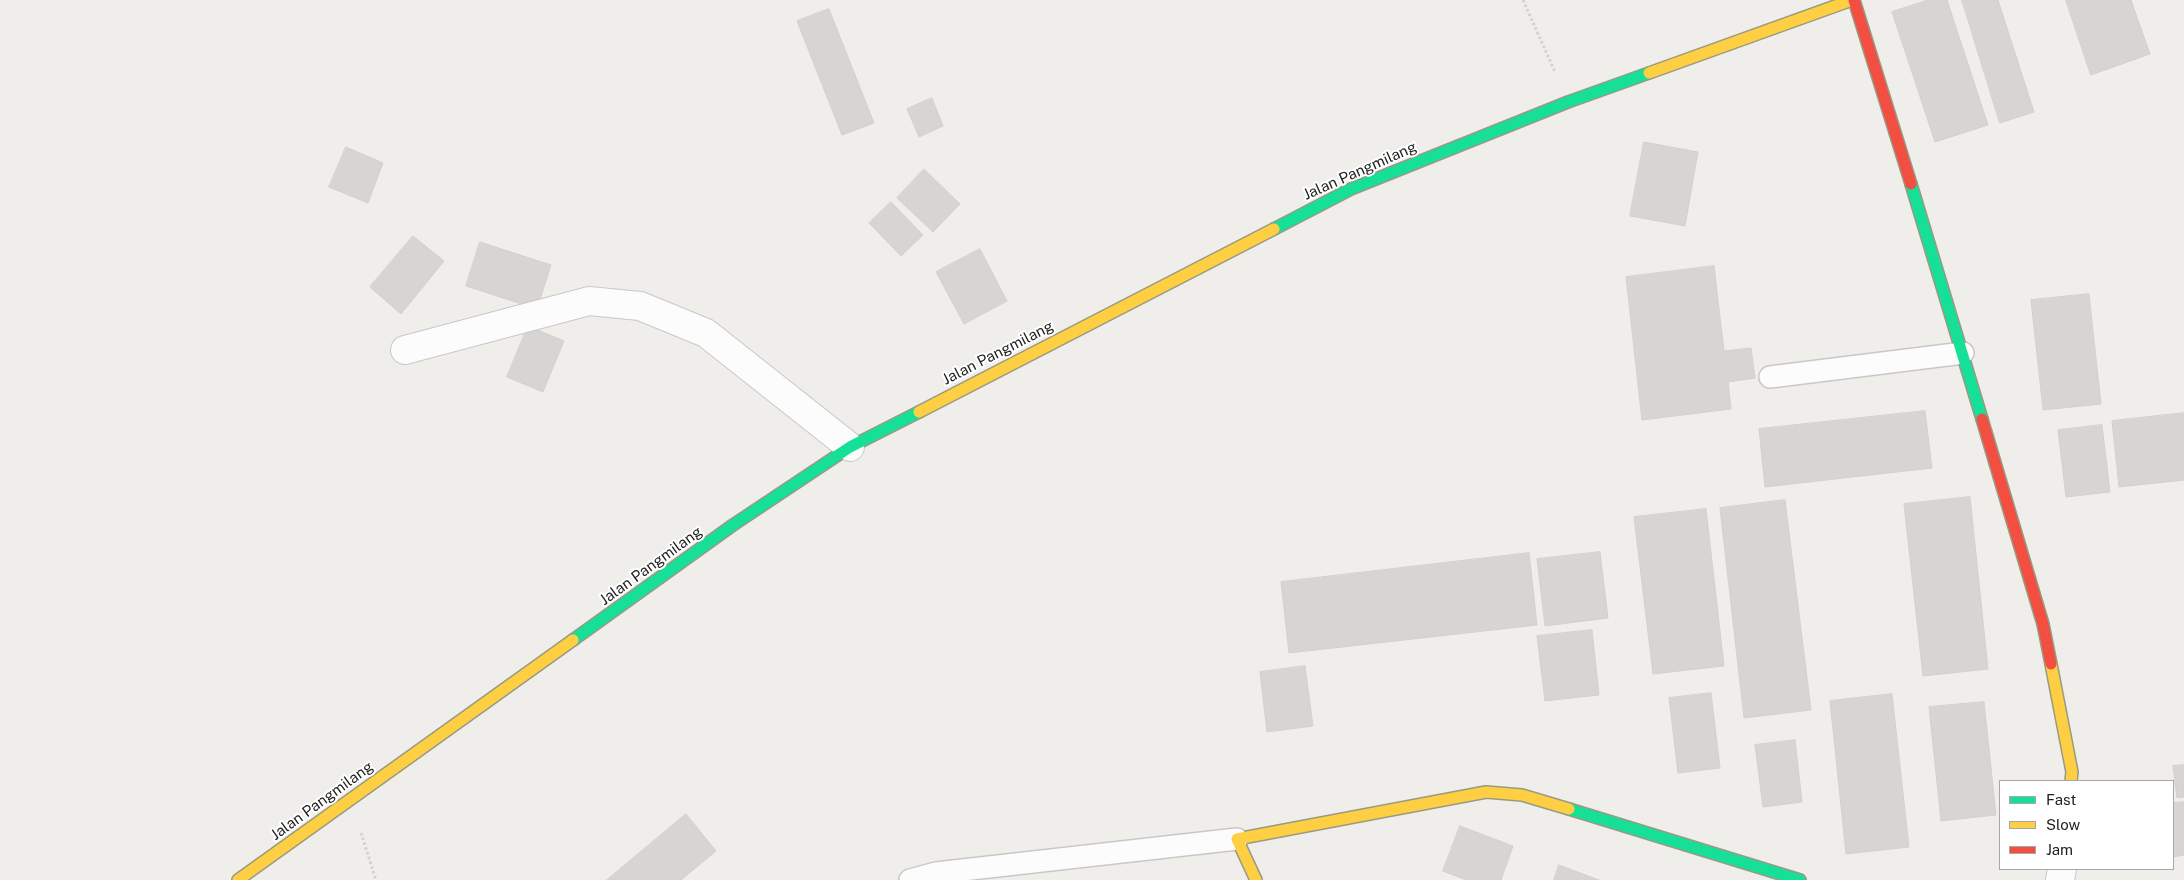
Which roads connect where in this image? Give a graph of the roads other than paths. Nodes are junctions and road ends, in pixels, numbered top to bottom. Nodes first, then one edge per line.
1 (1853, 0) edge
2 (404, 350) dead end
3 (1963, 353) junction
4 (1770, 378) dead end
5 (850, 447) junction
6 (2071, 780) edge
7 (1237, 839) junction
8 (238, 880) edge
9 (910, 880) edge
10 (1256, 880) edge
11 (1800, 880) edge

1 - 3 street
1 - 5 street, Jalan Pangmilang
2 - 5 street
3 - 4 lane
3 - 6 street
5 - 8 street, Jalan Pangmilang
7 - 9 lane
7 - 10 street
7 - 11 street

